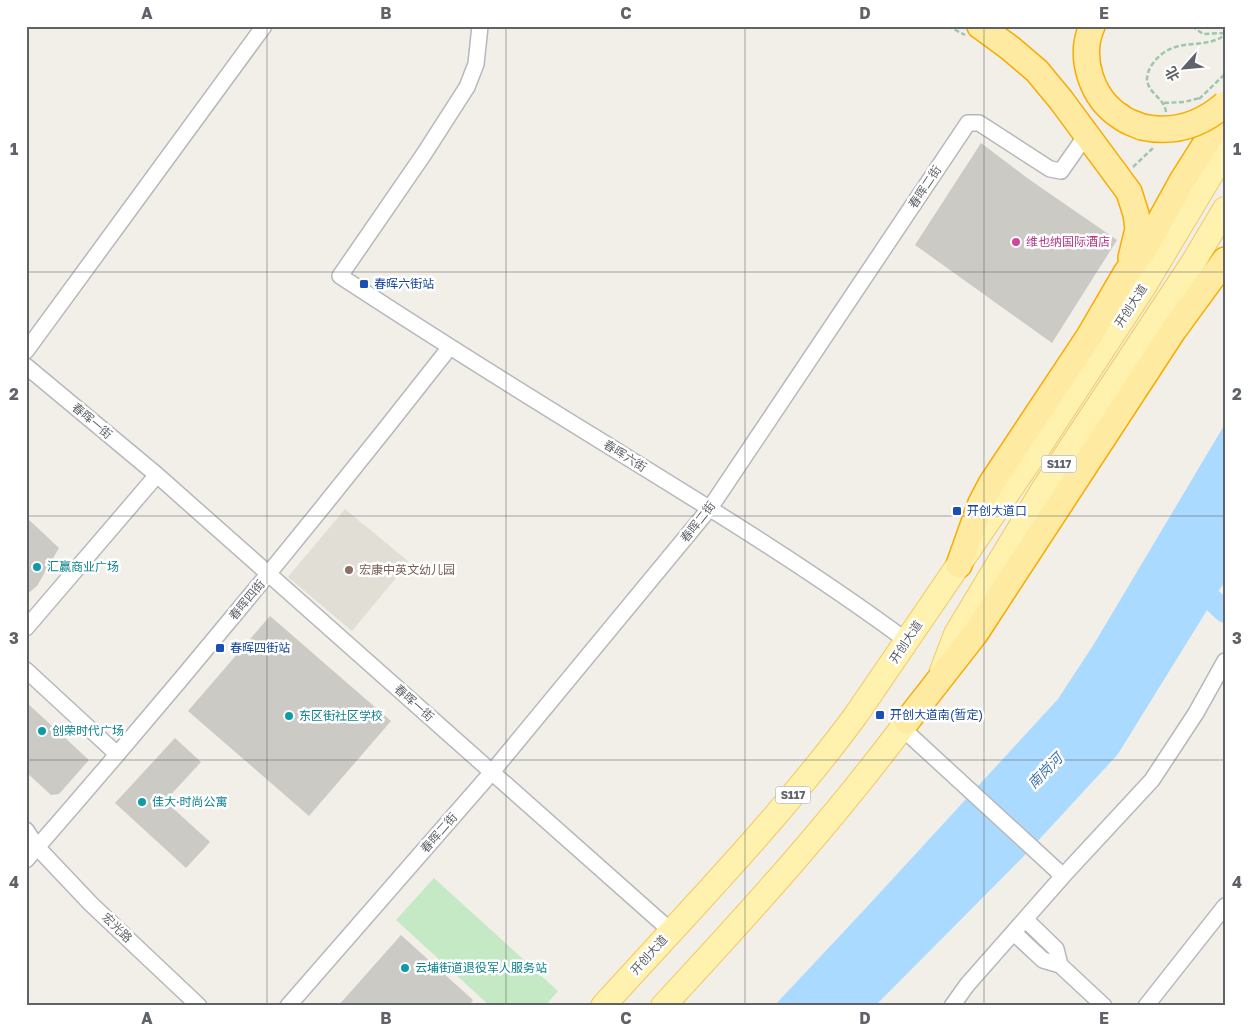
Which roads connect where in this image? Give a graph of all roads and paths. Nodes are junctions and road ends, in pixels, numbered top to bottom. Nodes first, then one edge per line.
1 (264, 26) edge
2 (480, 26) edge
3 (980, 26) edge
4 (1092, 26) edge
5 (1192, 26) edge
6 (1225, 34) edge
7 (1200, 98) dead end
8 (1164, 103) junction
9 (1225, 104) edge
10 (1225, 113) edge
11 (1166, 119) dead end
12 (1087, 134) junction
13 (1218, 146) edge
14 (1225, 208) edge
15 (1225, 260) edge
16 (1126, 273) junction
17 (450, 347) junction
18 (26, 351) edge
19 (26, 366) edge
20 (157, 475) junction
21 (710, 508) junction
22 (959, 565) junction
23 (268, 574) junction
24 (26, 628) edge
25 (907, 641) junction
26 (1225, 661) edge
27 (26, 670) edge
28 (905, 724) junction
29 (117, 754) junction
30 (492, 772) junction
31 (26, 830) edge
32 (37, 847) junction
33 (26, 860) edge
34 (1063, 876) junction
35 (1225, 906) edge
36 (1026, 920) junction
37 (671, 931) junction
38 (1014, 933) junction
39 (1060, 965) junction
40 (199, 1006) edge
41 (288, 1006) edge
42 (603, 1006) edge
43 (663, 1006) edge
44 (952, 1006) edge
45 (1104, 1006) edge
46 (1146, 1006) edge

1 - 18 street
2 - 17 street, 春晖六街
3 - 12 highway
4 - 9 highway, bridge
5 - 6 path
6 - 8 path
7 - 8 path
8 - 11 path
10 - 13 highway
12 - 16 highway
12 - 21 street, 春晖二街
13 - 16 highway
13 - 22 main road, 开创大道 / S117
14 - 28 main road, S117
15 - 28 highway
16 - 22 highway
17 - 21 street, 春晖六街
17 - 23 street, 春晖四街
19 - 20 street, 春晖一街
20 - 23 street, 春晖一街
20 - 24 street
21 - 25 street, 春晖六街
21 - 30 street, 春晖二街
22 - 25 main road, 开创大道 / S117
23 - 29 street, 春晖四街
23 - 30 street, 春晖一街
25 - 37 main road, 开创大道 / S117
26 - 34 street
27 - 29 street
28 - 34 street
28 - 43 main road, S117
29 - 32 street, 春晖四街
30 - 37 street, 春晖一街
30 - 41 street, 春晖二街
31 - 32 street, 宏光路
32 - 33 street, 春晖四街
32 - 40 street, 宏光路
34 - 36 street
35 - 46 street
36 - 38 street
36 - 39 street
37 - 42 main road, 开创大道 / S117
38 - 39 street
38 - 44 street
39 - 45 street

